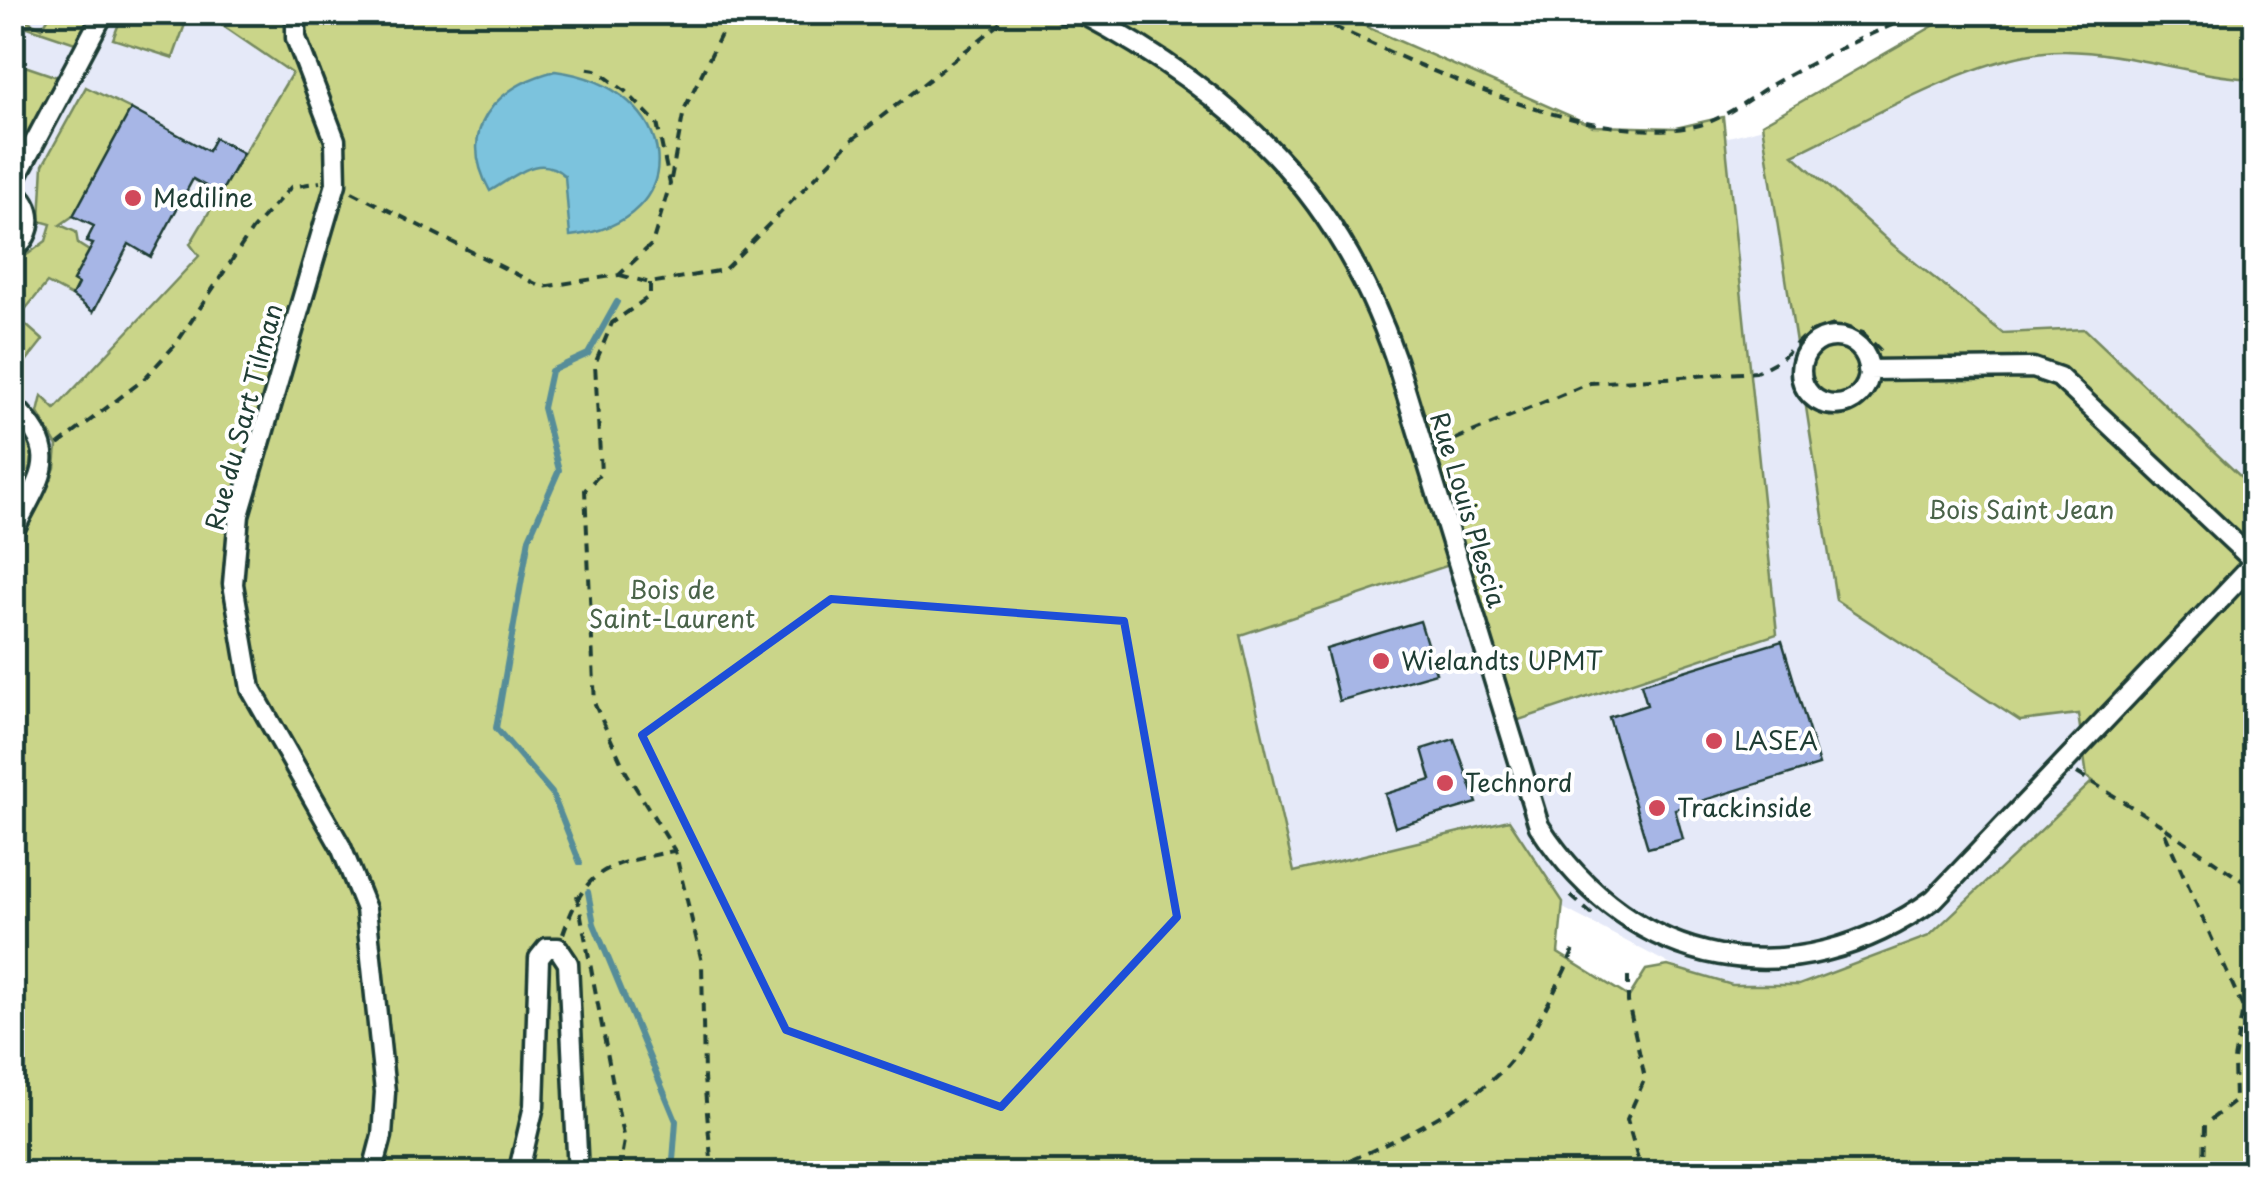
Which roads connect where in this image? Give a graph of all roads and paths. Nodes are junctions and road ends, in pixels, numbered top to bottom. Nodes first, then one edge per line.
1 (104, 12) edge
2 (296, 12) edge
3 (732, 12) edge
4 (1015, 12) edge
5 (1040, 12) edge
6 (1301, 12) edge
7 (1925, 12) edge
8 (1077, 21) edge
9 (583, 68) dead end
10 (336, 184) junction
11 (670, 184) junction
12 (12, 188) edge
13 (12, 250) edge
14 (620, 275) junction
15 (650, 283) junction
16 (1886, 356) dead end
17 (1868, 370) dead end
18 (12, 404) edge
19 (46, 451) junction
20 (1424, 452) junction
21 (12, 534) edge
22 (2255, 562) edge
23 (2063, 765) junction
24 (2161, 825) junction
25 (675, 851) junction
26 (2256, 890) edge
27 (1568, 893) dead end
28 (577, 895) junction
29 (1602, 922) dead end
30 (1576, 945) dead end
31 (558, 948) junction
32 (1628, 976) dead end
33 (712, 1159) dead end
34 (372, 1174) edge
35 (518, 1174) edge
36 (578, 1174) edge
37 (618, 1174) edge
38 (1318, 1174) edge
39 (1642, 1174) edge
40 (2204, 1174) edge

1 - 12 street
2 - 10 street, Rue du Sart Tilman
3 - 11 path
4 - 15 path
5 - 8 path
6 - 7 path
8 - 20 street, Rue Louis Plescia
9 - 11 path
10 - 14 path
10 - 19 path
10 - 34 street, Rue du Sart Tilman
11 - 14 path
12 - 13 street
14 - 15 path
15 - 25 path
16 - 20 path
17 - 22 street
18 - 19 street
19 - 21 street
20 - 23 street, Rue Louis Plescia
22 - 23 street, Rue Louis Plescia
23 - 24 path
24 - 26 path
24 - 40 path
25 - 28 path
25 - 33 path
27 - 29 path
28 - 31 path
28 - 37 path
30 - 38 path
31 - 35 street
31 - 36 street
32 - 39 path

